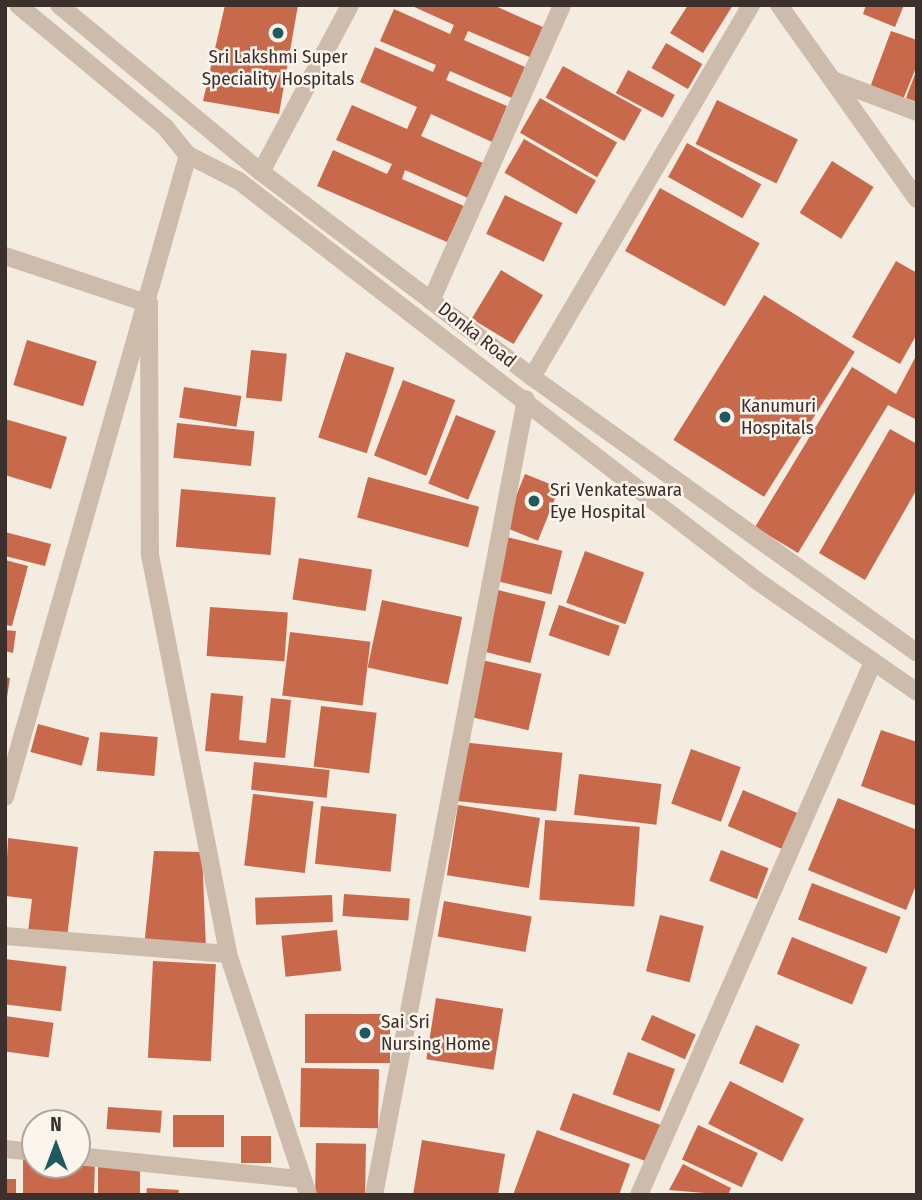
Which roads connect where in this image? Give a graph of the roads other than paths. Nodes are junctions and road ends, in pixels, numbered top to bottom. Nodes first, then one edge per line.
1 (18, 5) edge
2 (59, 5) edge
3 (350, 5) edge
4 (562, 5) edge
5 (751, 5) edge
6 (779, 5) edge
7 (835, 81) junction
8 (917, 112) edge
9 (188, 155) junction
10 (261, 172) junction
11 (917, 199) edge
12 (5, 256) edge
13 (431, 301) junction
14 (149, 304) junction
15 (532, 377) junction
16 (526, 399) junction
17 (917, 653) edge
18 (873, 662) junction
19 (917, 692) edge
20 (5, 797) edge
21 (5, 936) edge
22 (228, 954) junction
23 (91, 1158) edge
24 (305, 1187) edge
25 (374, 1195) edge
26 (639, 1195) edge

1 - 9 street, Donka Road
2 - 10 street, Donka Road
3 - 10 street
4 - 13 street
5 - 15 street
6 - 7 street
7 - 8 street
7 - 11 street
9 - 14 street
9 - 16 street, Donka Road
10 - 13 street, Donka Road
12 - 14 street
13 - 15 street, Donka Road
14 - 20 street
14 - 22 street
15 - 17 street, Donka Road
16 - 18 street, Donka Road
16 - 25 street
18 - 19 street, Donka Road
18 - 26 street
21 - 22 street
22 - 24 street
23 - 24 street

